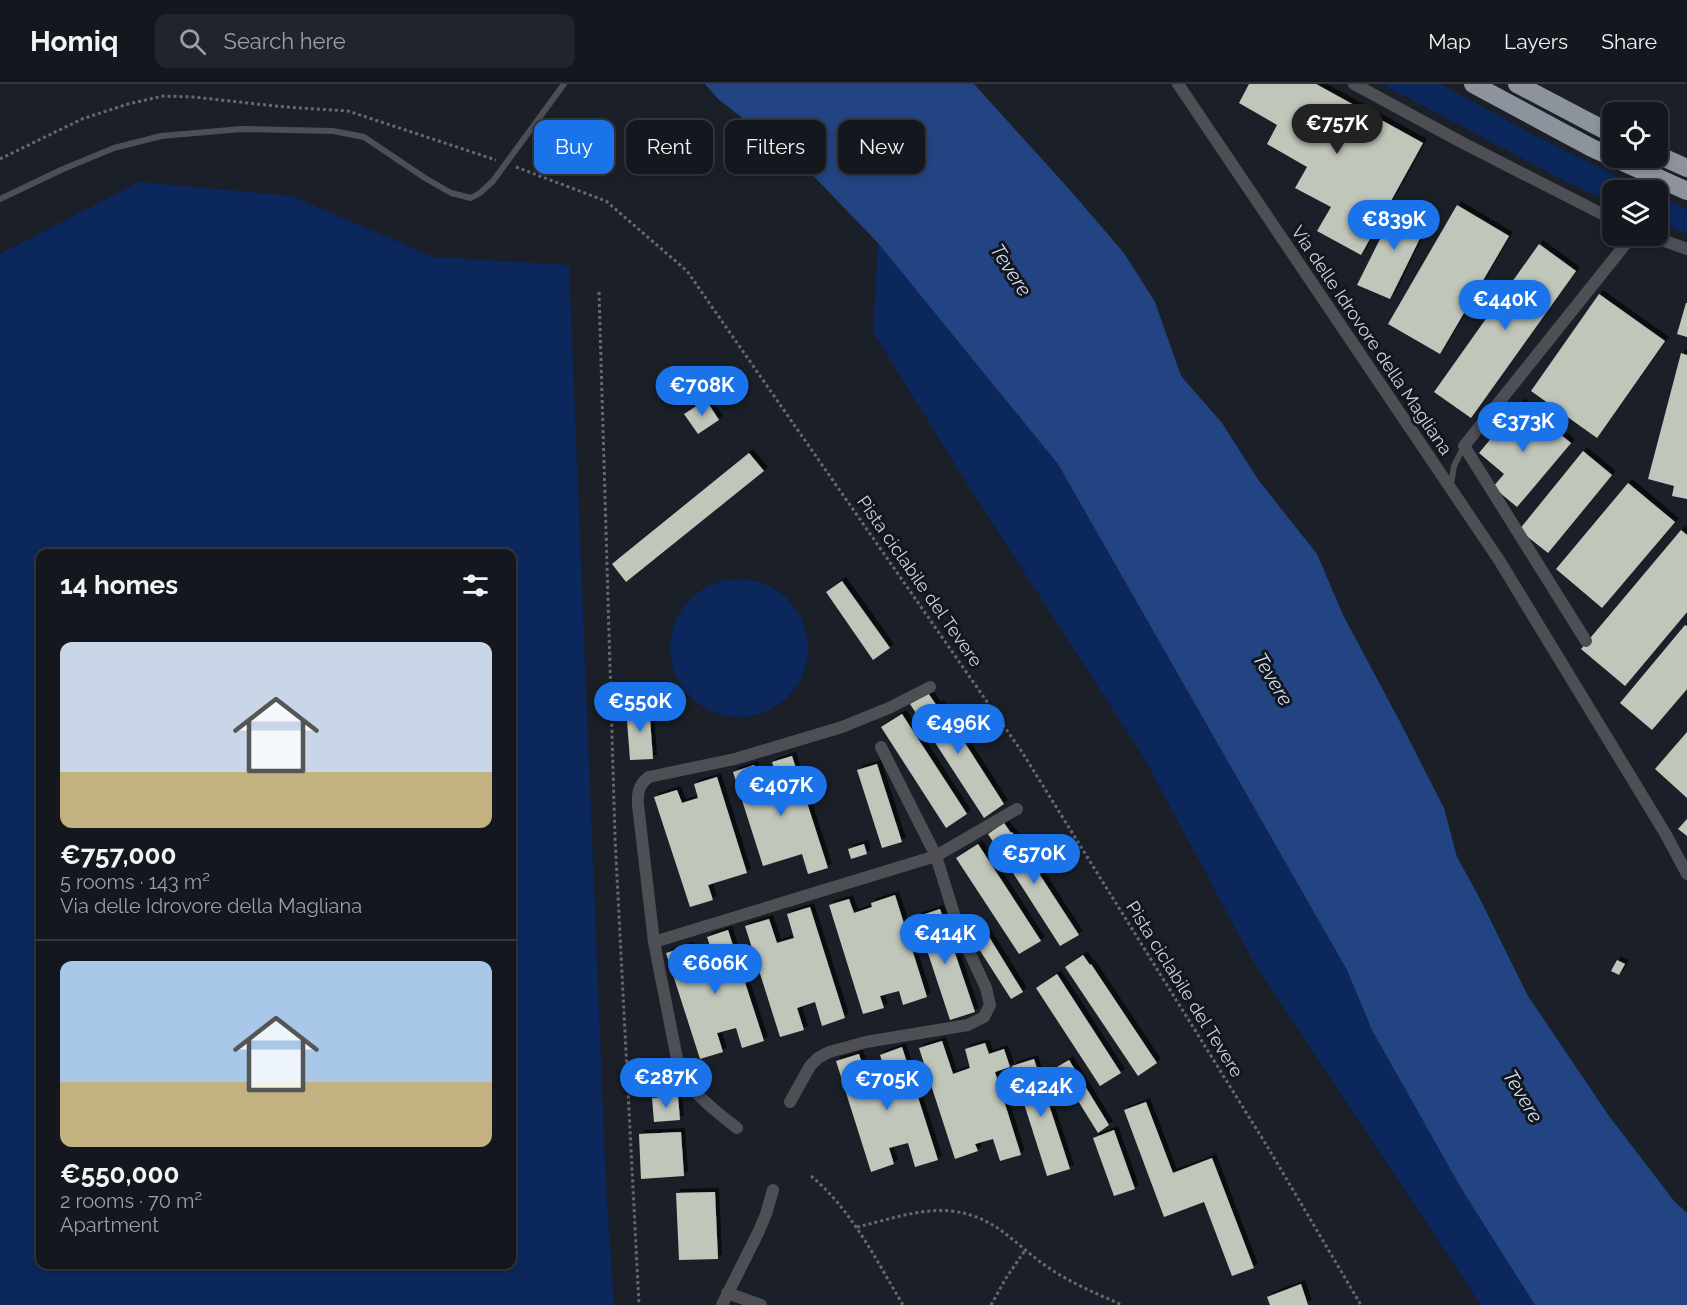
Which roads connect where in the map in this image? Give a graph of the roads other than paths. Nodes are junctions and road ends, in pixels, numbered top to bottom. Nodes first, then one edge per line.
1 (564, 84) edge
2 (1178, 84) edge
3 (1354, 84) edge
4 (1473, 84) edge
5 (1517, 84) edge
6 (1602, 129) edge
7 (1668, 159) edge
8 (1687, 168) edge
9 (1687, 191) edge
10 (0, 199) edge
11 (1602, 214) edge
12 (1668, 242) edge
13 (1624, 246) edge
14 (1687, 249) edge
15 (1464, 446) junction
16 (1451, 490) junction
17 (1586, 641) dead end
18 (930, 687) dead end
19 (881, 747) dead end
20 (1017, 809) dead end
21 (936, 856) junction
22 (1687, 874) edge
23 (654, 942) junction
24 (790, 1102) dead end
25 (737, 1128) dead end
26 (773, 1190) dead end
27 (724, 1299) edge
28 (761, 1305) edge

1 - 10 lane
2 - 16 street, Via delle Idrovore della Magliana
3 - 11 street
4 - 9 highway
5 - 6 highway
7 - 8 highway
12 - 14 street
13 - 15 street
15 - 16 lane
15 - 17 street
16 - 22 street, Via delle Idrovore della Magliana
18 - 23 street
19 - 21 street
20 - 21 street
21 - 23 street
21 - 24 street
23 - 25 street
26 - 27 street
27 - 28 street

